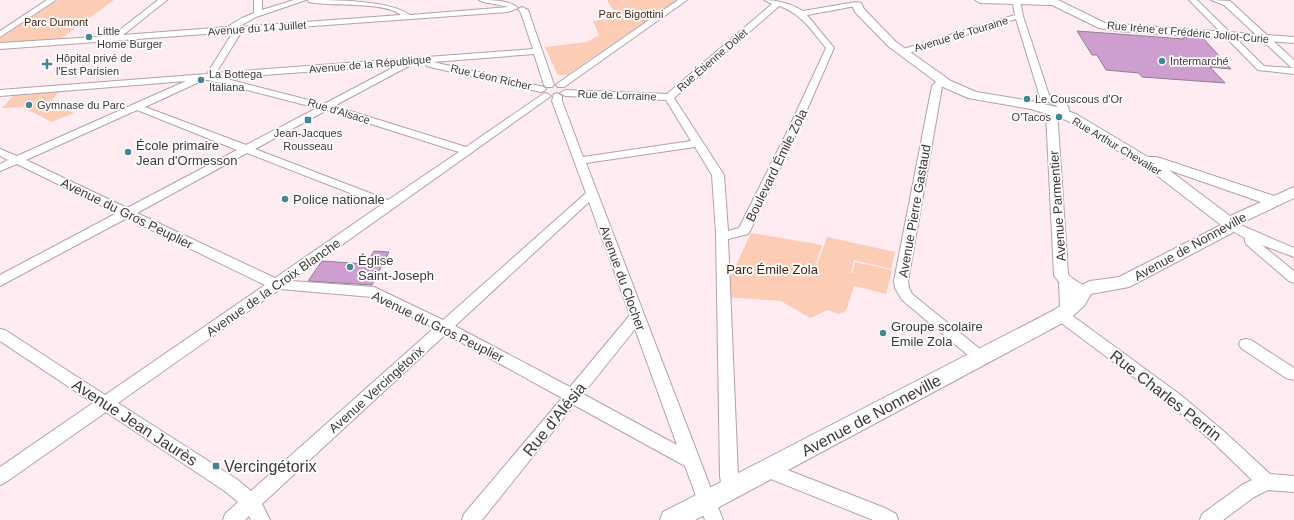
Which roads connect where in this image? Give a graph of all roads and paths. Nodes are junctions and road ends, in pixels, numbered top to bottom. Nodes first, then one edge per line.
1 (52, 0) edge
2 (163, 0) edge
3 (258, 0) edge
4 (302, 0) edge
5 (312, 0) edge
6 (483, 0) edge
7 (683, 0) edge
8 (980, 0) edge
9 (1016, 0) edge
10 (1193, 0) edge
11 (1215, 0) edge
12 (773, 1) edge
13 (857, 1) edge
14 (519, 5) edge
15 (802, 14) junction
16 (256, 15) junction
17 (1019, 16) junction
18 (408, 17) junction
19 (22, 20) junction
20 (4, 21) dead end
21 (239, 29) junction
22 (229, 30) junction
23 (0, 35) edge
24 (1228, 36) junction
25 (114, 38) junction
26 (1265, 38) junction
27 (1294, 40) edge
28 (0, 46) edge
29 (538, 51) junction
30 (904, 52) junction
31 (414, 61) junction
32 (1294, 65) edge
33 (1294, 71) edge
34 (206, 77) junction
35 (942, 81) junction
36 (553, 91) junction
37 (0, 93) edge
38 (669, 97) junction
39 (326, 106) junction
40 (137, 107) junction
41 (1058, 112) junction
42 (698, 143) junction
43 (246, 149) junction
44 (468, 151) junction
45 (0, 152) edge
46 (1140, 158) junction
47 (17, 160) junction
48 (579, 161) junction
49 (0, 168) edge
50 (1294, 192) edge
51 (591, 194) junction
52 (1275, 202) junction
53 (390, 205) junction
54 (127, 213) junction
55 (1231, 225) junction
56 (722, 233) junction
57 (1252, 236) junction
58 (1294, 253) edge
59 (1294, 278) edge
60 (0, 281) edge
61 (277, 284) junction
62 (1076, 287) junction
63 (1065, 312) junction
64 (637, 317) junction
65 (444, 327) junction
66 (0, 334) edge
67 (1246, 344) dead end
68 (980, 357) junction
69 (1294, 374) edge
70 (573, 396) junction
71 (106, 404) junction
72 (690, 460) junction
73 (767, 470) junction
74 (0, 477) edge
75 (1266, 482) junction
76 (1294, 484) edge
77 (731, 490) junction
78 (251, 502) junction
79 (710, 511) edge
80 (232, 520) edge
81 (261, 520) edge
82 (471, 520) edge
83 (672, 520) edge
84 (889, 520) edge
85 (1209, 520) edge

1 - 19 street
2 - 25 street
3 - 16 street
4 - 16 street
5 - 18 street
6 - 14 street
7 - 36 street, Avenue de la Croix Blanche
8 - 9 street, Rue Irène et Frédéric Joliot-Curie
9 - 17 street
9 - 24 street, Rue Irène et Frédéric Joliot-Curie
10 - 24 street
11 - 26 street
12 - 15 street, Boulevard Émile Zola
12 - 38 street, Rue Étienne Dolet
13 - 15 street
13 - 30 street, Rue Arthur Chevalier
14 - 18 street, Avenue du 14 Juillet
14 - 29 street, Avenue du Clocher
15 - 56 street, Boulevard Émile Zola
16 - 22 street
17 - 30 street, Avenue de Touraine
17 - 41 street
18 - 21 street, Avenue du 14 Juillet
19 - 20 street
19 - 23 street
21 - 22 street, Avenue du 14 Juillet
21 - 34 street
22 - 25 street, Avenue du 14 Juillet
24 - 26 street, Rue Irène et Frédéric Joliot-Curie
24 - 33 street
25 - 28 street, Avenue du 14 Juillet
26 - 27 street, Rue Irène et Frédéric Joliot-Curie
26 - 32 street
29 - 31 street, Avenue de la République
29 - 36 street, Avenue du Clocher
30 - 35 street, Rue Arthur Chevalier
31 - 34 street, Avenue de la République
31 - 36 street, Rue Léon Richer
31 - 39 street
34 - 37 street, Avenue de la République
34 - 39 street, Rue d'Alsace
34 - 40 street
35 - 41 street, Rue Arthur Chevalier
35 - 68 street, Avenue Pierre Gastaud
36 - 38 street, Rue de Lorraine
36 - 44 street, Avenue de la Croix Blanche
36 - 48 street, Avenue du Clocher
38 - 42 street, Rue Étienne Dolet
39 - 43 street
39 - 44 street, Rue d'Alsace
40 - 43 street
40 - 47 street
41 - 46 street, Rue Arthur Chevalier
41 - 62 street, Avenue Parmentier
42 - 48 street
42 - 56 street, Rue Étienne Dolet
43 - 53 street
43 - 54 street
44 - 53 street, Avenue de la Croix Blanche
45 - 47 street, Avenue du Gros Peuplier
46 - 52 street
46 - 55 street, Rue Arthur Chevalier
47 - 49 street
47 - 54 street, Avenue du Gros Peuplier
48 - 51 street, Avenue du Clocher
50 - 52 street, Avenue de Nonneville
51 - 64 street, Avenue du Clocher
51 - 65 street, Avenue Vercingétorix
52 - 55 street, Avenue de Nonneville
53 - 61 street, Avenue de la Croix Blanche
54 - 60 street
54 - 61 street, Avenue du Gros Peuplier
55 - 57 street, Rue Arthur Chevalier
55 - 62 street, Avenue de Nonneville
56 - 77 street
57 - 58 street, Rue Arthur Chevalier
57 - 59 street
61 - 65 street, Avenue du Gros Peuplier
61 - 71 street, Avenue de la Croix Blanche
62 - 63 street
63 - 68 street, Avenue de Nonneville
63 - 75 street, Rue Charles Perrin
64 - 70 street, Rue d'Alésia
64 - 72 street, Avenue du Clocher
65 - 70 street, Avenue du Gros Peuplier
65 - 78 street, Avenue Vercingétorix
66 - 71 street, Avenue Jean Jaurès
67 - 69 street
68 - 73 street, Avenue de Nonneville
70 - 72 street, Avenue du Gros Peuplier
70 - 82 street, Rue d'Alésia
71 - 74 street, Avenue de la Croix Blanche
71 - 78 street, Avenue Jean Jaurès
72 - 79 street, Avenue du Clocher
73 - 77 street, Avenue de Nonneville
73 - 84 street
75 - 76 street
75 - 85 street
77 - 79 street, Avenue de Nonneville
78 - 80 street, Avenue Vercingétorix
78 - 81 street, Avenue Jean Jaurès
79 - 83 street, Avenue de Nonneville

